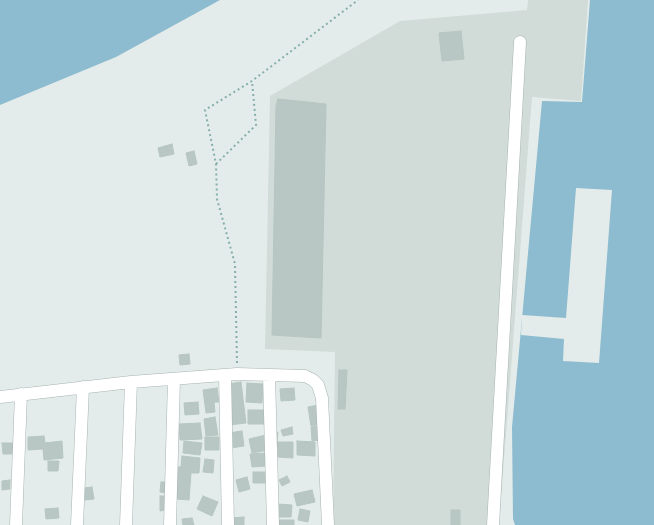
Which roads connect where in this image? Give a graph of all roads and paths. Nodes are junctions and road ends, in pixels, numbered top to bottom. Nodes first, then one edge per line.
1 (358, 0) edge
2 (520, 42) dead end
3 (252, 81) junction
4 (216, 164) junction
5 (231, 375) junction
6 (269, 375) junction
7 (174, 379) junction
8 (131, 382) junction
9 (83, 387) junction
10 (21, 394) junction
11 (0, 397) edge
12 (16, 525) edge
13 (77, 525) edge
14 (126, 525) edge
15 (170, 525) edge
16 (228, 525) edge
17 (273, 525) edge
18 (328, 525) edge
19 (493, 525) edge

1 - 3 path
2 - 19 street
3 - 4 path
3 - 4 path
4 - 5 path
5 - 6 street
5 - 7 street
5 - 16 street
6 - 17 street
6 - 18 street
7 - 8 street
7 - 15 street
8 - 9 street
8 - 14 street
9 - 10 street
9 - 13 street
10 - 11 street
10 - 12 street

